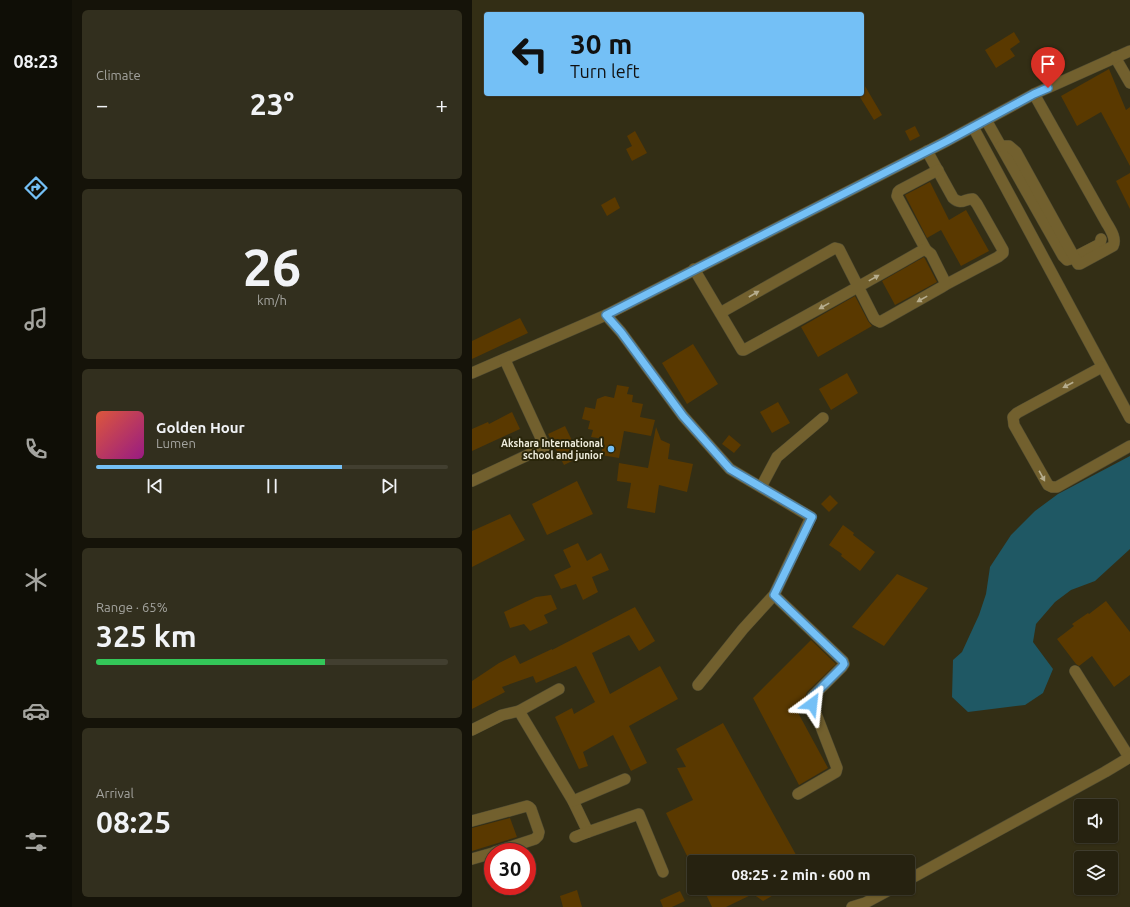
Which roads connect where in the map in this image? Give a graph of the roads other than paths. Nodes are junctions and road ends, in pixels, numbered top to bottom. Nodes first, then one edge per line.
1 (1130, 50) edge
2 (1115, 56) junction
3 (1130, 83) edge
4 (1034, 94) junction
5 (986, 120) junction
6 (973, 127) junction
7 (928, 151) junction
8 (938, 170) junction
9 (1101, 239) dead end
10 (926, 250) junction
11 (1075, 257) junction
12 (694, 269) junction
13 (945, 285) junction
14 (858, 287) junction
15 (720, 313) junction
16 (606, 315) junction
17 (505, 360) junction
18 (1102, 367) junction
19 (472, 373) edge
20 (823, 418) dead end
21 (1130, 418) edge
22 (1130, 446) edge
23 (472, 481) edge
24 (761, 487) junction
25 (774, 595) junction
26 (1074, 671) dead end
27 (698, 685) dead end
28 (559, 689) dead end
29 (519, 711) junction
30 (472, 730) edge
31 (1130, 757) edge
32 (625, 779) dead end
33 (798, 794) dead end
34 (573, 801) junction
35 (472, 821) edge
36 (588, 832) junction
37 (575, 837) dead end
38 (522, 843) edge
39 (484, 855) edge
40 (472, 859) edge
41 (663, 872) dead end
42 (915, 876) edge
43 (880, 895) edge
44 (852, 907) edge

1 - 2 street
2 - 3 street
2 - 4 street
4 - 5 street
4 - 11 street
5 - 6 street
5 - 11 street
6 - 7 street
6 - 18 street
7 - 8 street
7 - 12 street
8 - 10 street
8 - 13 street
9 - 11 street
10 - 13 street
14 -> 10 street
12 - 15 street
12 - 16 street
13 -> 14 street
14 -> 15 street
15 -> 14 street
16 - 17 street
16 - 24 street
17 - 19 street
17 - 23 street
18 - 21 street
18 -> 22 street
20 - 24 street
24 - 25 street
25 - 27 street
25 - 33 street
26 - 31 street
28 - 29 street
29 - 30 street
29 - 34 street
31 - 42 street
32 - 34 street
34 - 36 street
35 - 38 street
36 - 37 street
36 - 41 street
39 - 40 street
43 - 44 street

